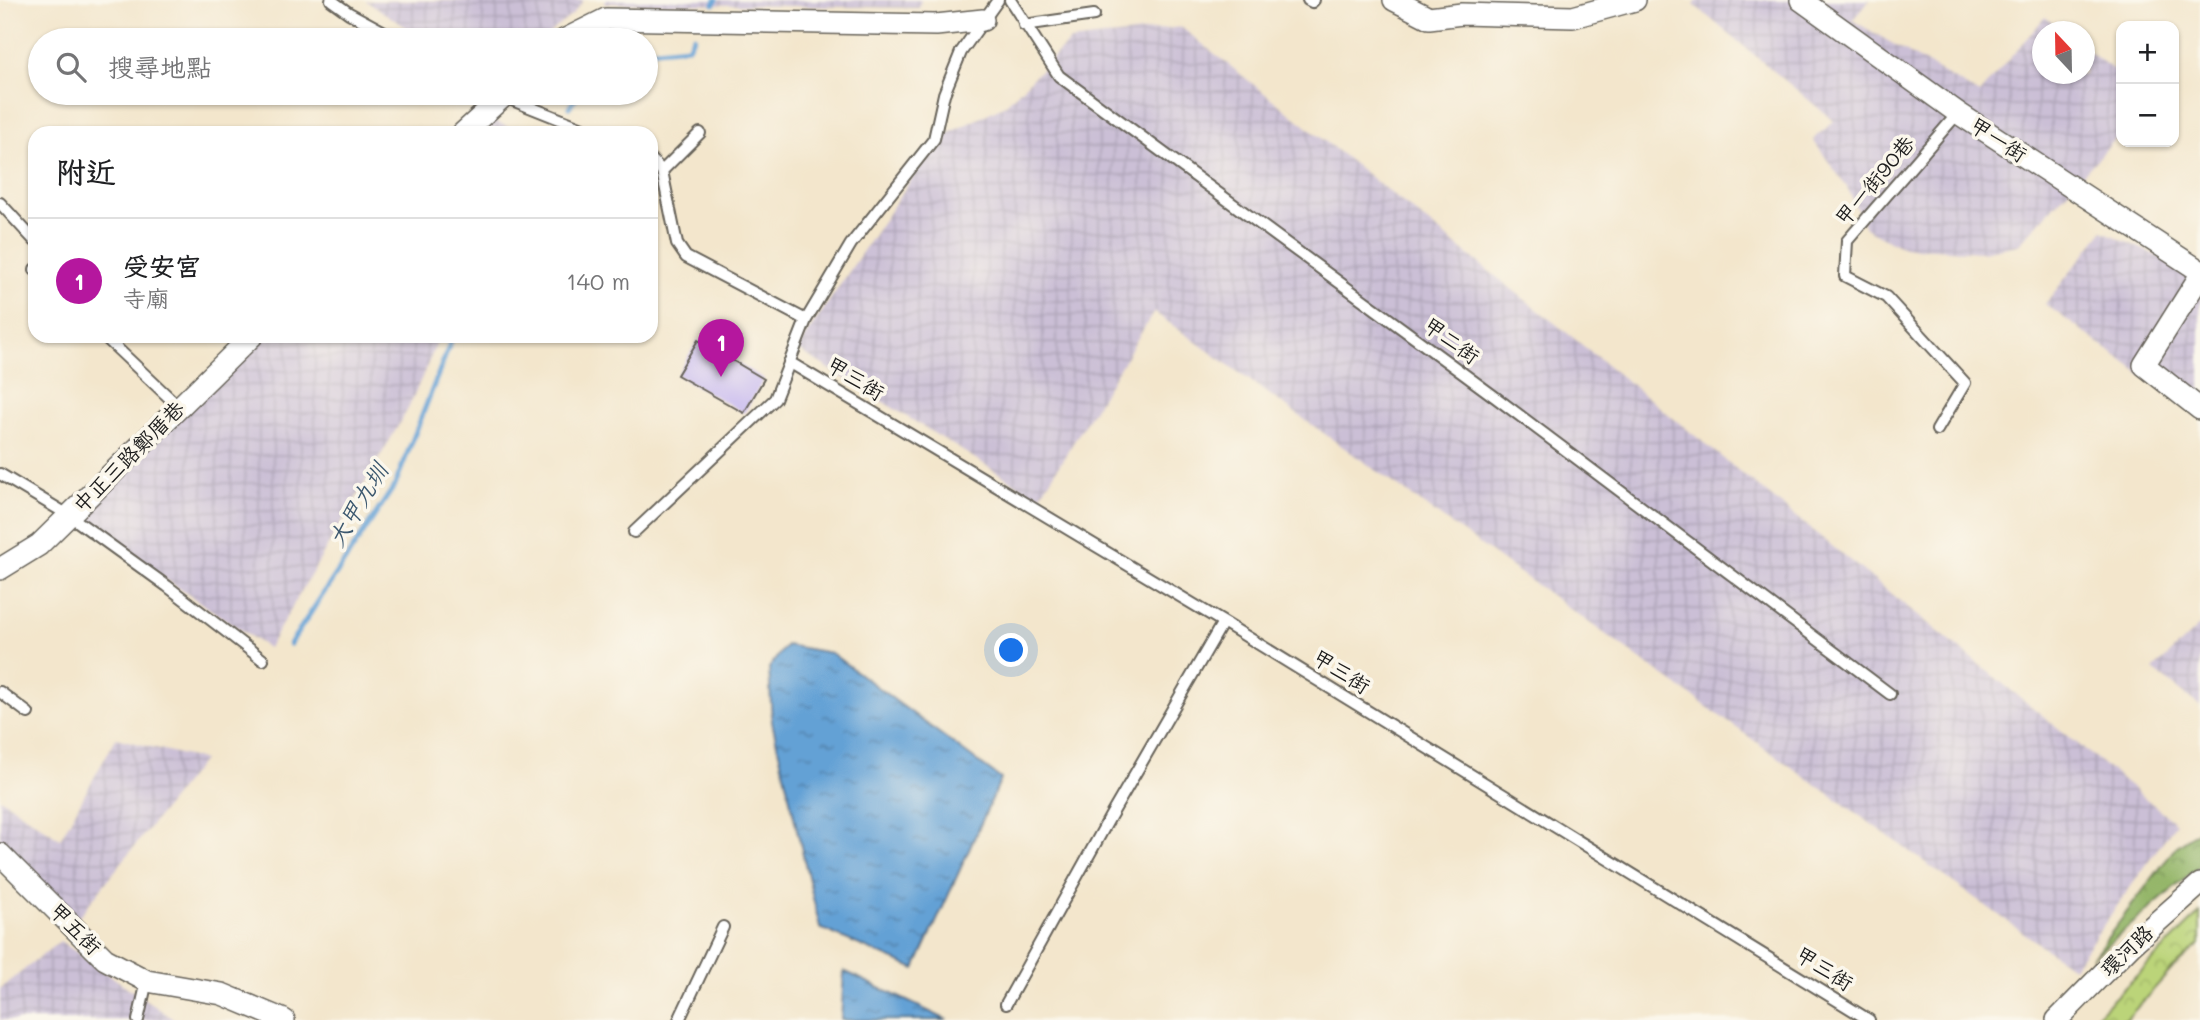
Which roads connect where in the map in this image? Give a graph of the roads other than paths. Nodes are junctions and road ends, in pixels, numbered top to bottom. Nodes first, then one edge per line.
1 (331, 0) edge
2 (998, 0) edge
3 (1010, 0) edge
4 (1308, 0) edge
5 (1314, 0) edge
6 (1394, 0) edge
7 (1634, 0) edge
8 (1801, 0) edge
9 (1094, 15) dead end
10 (984, 20) junction
11 (1024, 25) junction
12 (377, 28) edge
13 (588, 28) edge
14 (491, 105) edge
15 (528, 105) edge
16 (1958, 113) junction
17 (470, 126) edge
18 (578, 126) edge
19 (700, 133) dead end
20 (658, 166) edge
21 (662, 170) junction
22 (0, 203) edge
23 (28, 233) edge
24 (2200, 273) edge
25 (806, 320) junction
26 (111, 343) edge
27 (245, 343) edge
28 (789, 362) junction
29 (179, 407) junction
30 (2200, 409) edge
31 (1937, 430) dead end
32 (0, 474) edge
33 (70, 516) junction
34 (634, 532) dead end
35 (0, 569) edge
36 (1223, 622) junction
37 (263, 660) dead end
38 (0, 692) edge
39 (1890, 694) dead end
40 (28, 713) dead end
41 (0, 854) edge
42 (2200, 884) edge
43 (723, 927) dead end
44 (147, 981) junction
45 (1006, 1004) dead end
46 (138, 1020) edge
47 (284, 1020) edge
48 (679, 1020) edge
49 (1869, 1020) edge
50 (2057, 1020) edge

1 - 12 lane
2 - 10 lane
3 - 11 lane, 甲二街
4 - 5 lane
6 - 7 street
8 - 16 street, 甲一街
9 - 11 lane
10 - 13 street
10 - 25 lane
11 - 39 lane, 甲二街
14 - 17 street
15 - 18 lane
16 - 24 street, 甲一街
16 - 31 lane, 甲一街90巷
19 - 21 lane
20 - 21 lane
21 - 25 lane
22 - 23 lane
24 - 30 street
25 - 28 lane
26 - 29 lane
27 - 29 street, 中正三路鄭厝巷
28 - 34 lane
28 - 36 lane, 甲三街
29 - 33 street, 中正三路鄭厝巷
32 - 33 lane
33 - 35 street, 中正三路鄭厝巷
33 - 37 lane
36 - 45 lane
36 - 49 lane, 甲三街
38 - 40 lane
41 - 44 street, 甲五街
42 - 50 street, 環河路
43 - 48 lane
44 - 46 lane
44 - 47 street, 甲五街

